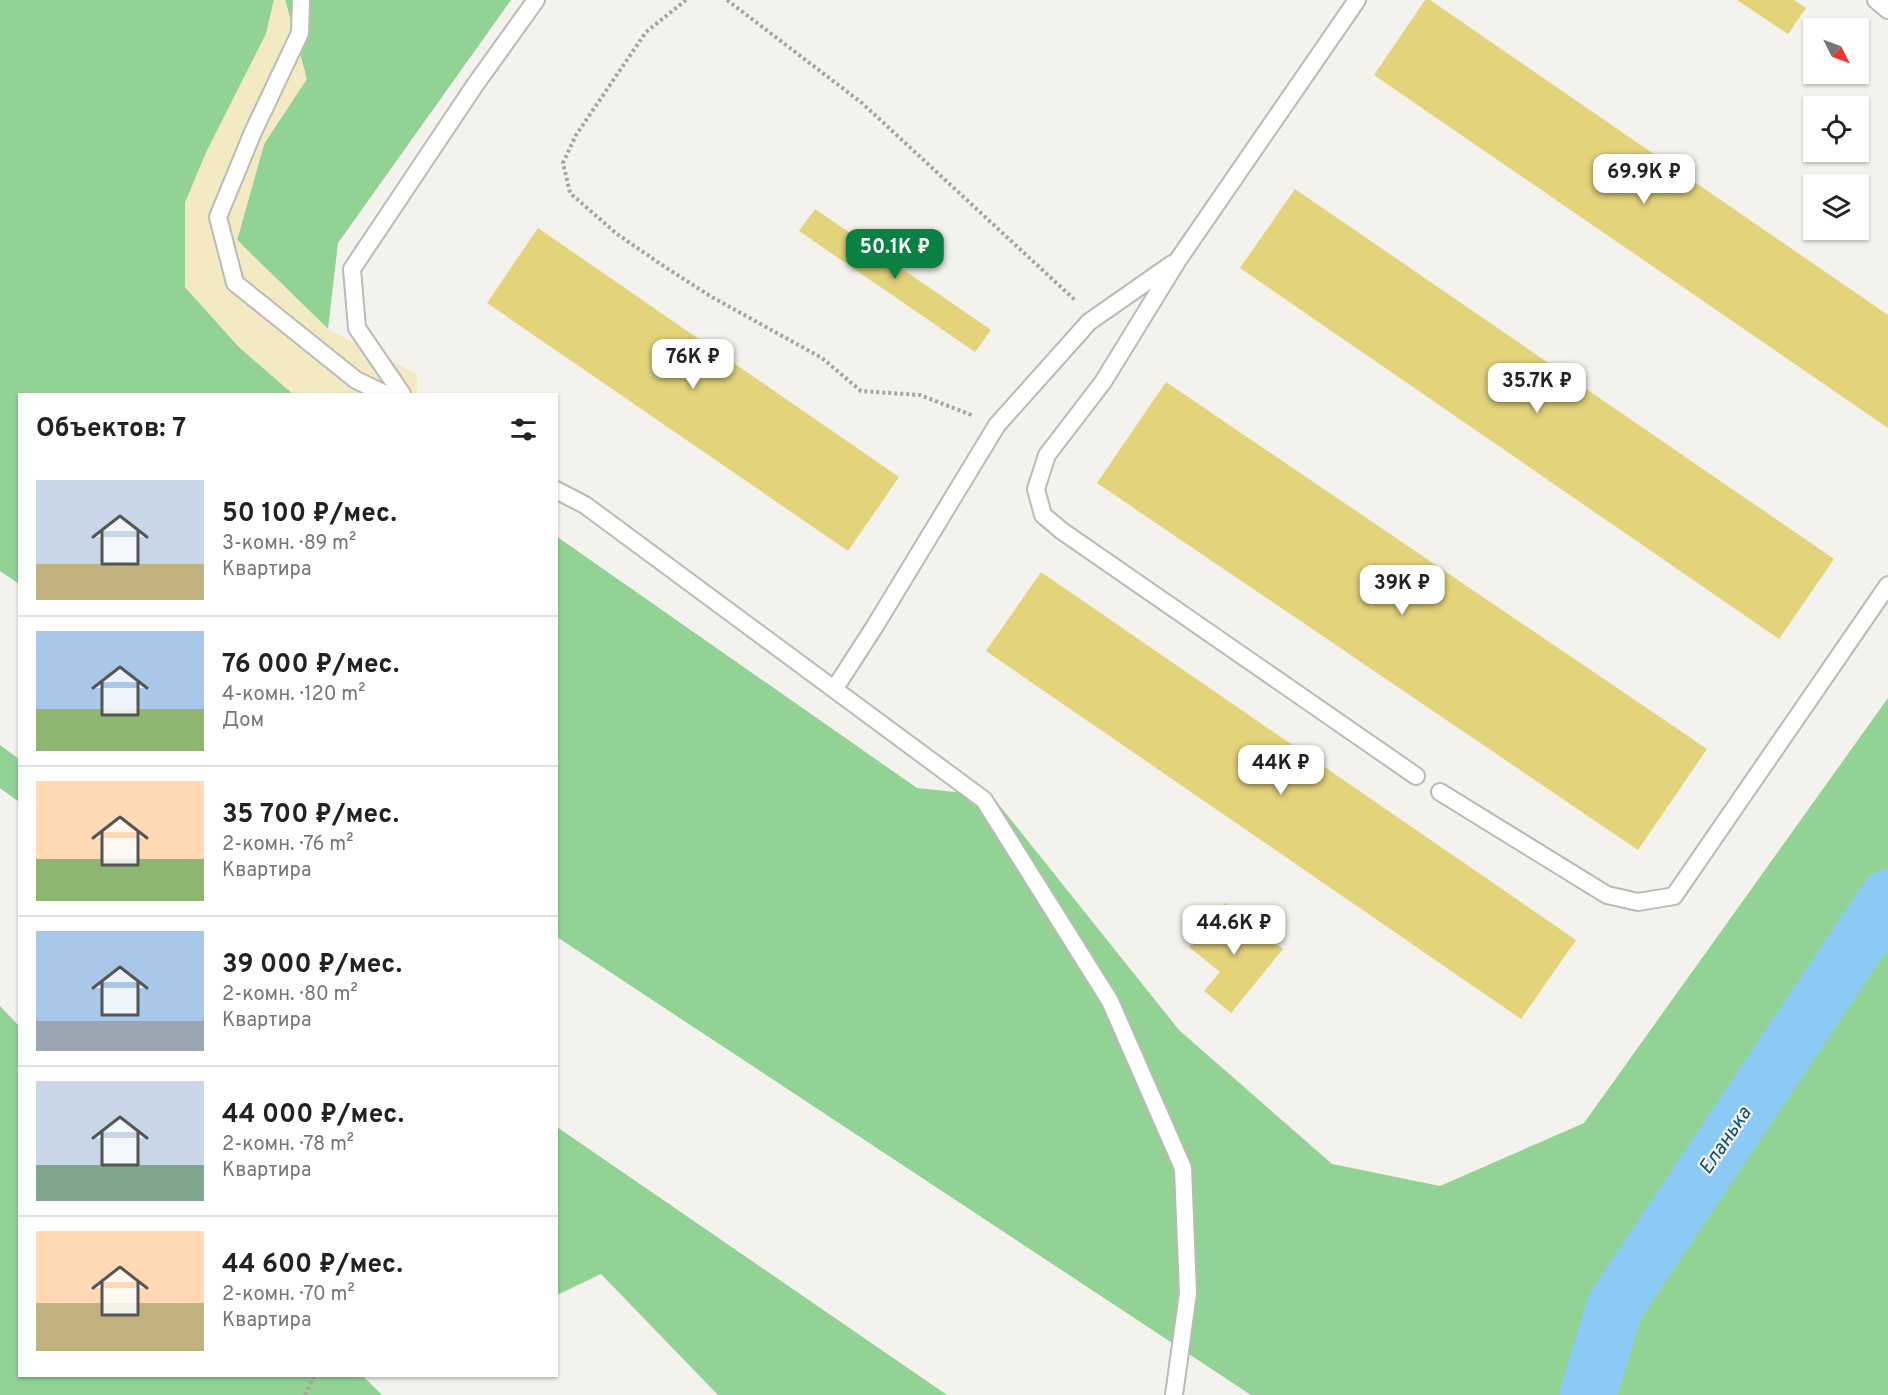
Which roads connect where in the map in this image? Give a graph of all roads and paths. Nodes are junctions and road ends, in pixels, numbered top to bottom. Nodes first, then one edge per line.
1 (301, 0) edge
2 (536, 0) edge
3 (686, 0) edge
4 (727, 0) edge
5 (1357, 0) edge
6 (1178, 260) junction
7 (1112, 306) junction
8 (383, 393) edge
9 (401, 393) edge
10 (997, 425) junction
11 (558, 491) edge
12 (1888, 585) edge
13 (835, 688) junction
14 (1416, 776) dead end
15 (1440, 792) dead end
16 (314, 1377) edge
17 (305, 1395) edge
18 (1174, 1395) edge

1 - 8 lane
2 - 9 lane
3 - 10 path
4 - 7 path
5 - 6 lane
6 - 7 lane
6 - 14 lane
7 - 10 lane
10 - 13 lane
11 - 13 lane
12 - 15 lane
13 - 18 lane
16 - 17 path

